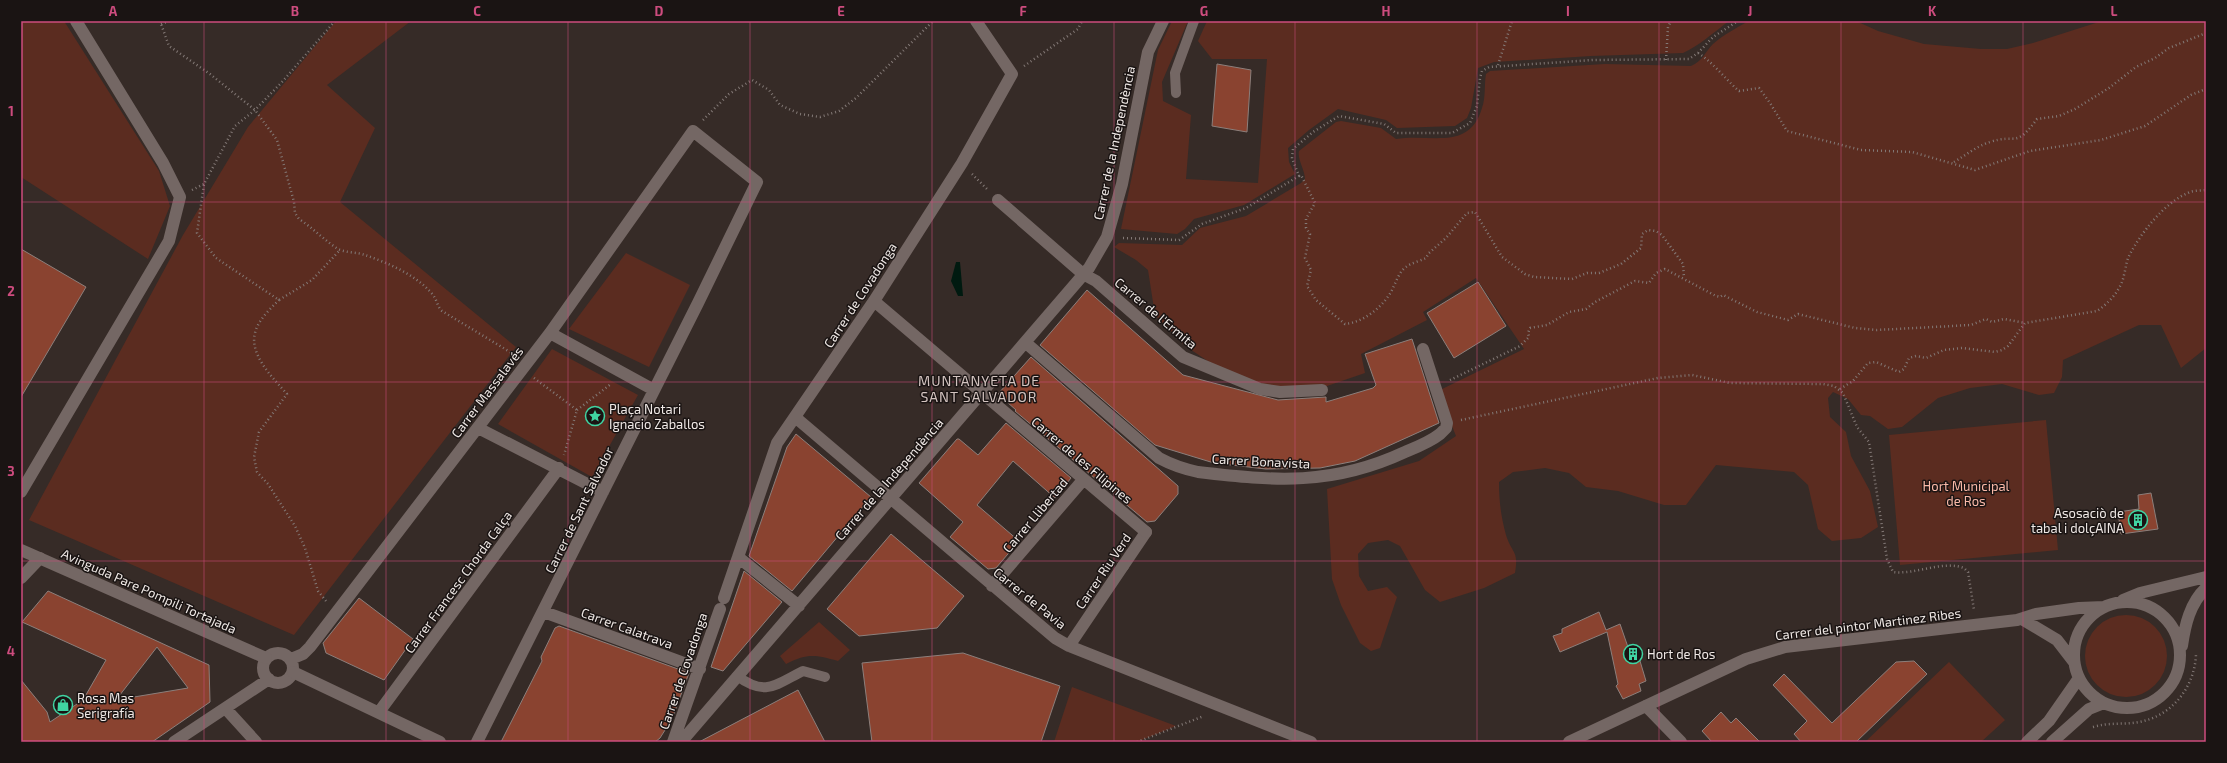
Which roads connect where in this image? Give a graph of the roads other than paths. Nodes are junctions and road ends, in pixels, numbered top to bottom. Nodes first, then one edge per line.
1 (76, 21) edge
2 (976, 21) edge
3 (1163, 21) edge
4 (1194, 21) edge
5 (1176, 93) dead end
6 (693, 131) joint
7 (998, 200) road end
8 (1083, 274) junction
9 (874, 301) junction
10 (550, 333) junction
11 (1026, 343) junction
12 (1423, 350) dead end
13 (654, 390) junction
14 (1322, 390) dead end
15 (982, 394) junction
16 (795, 417) junction
17 (478, 428) junction
18 (561, 464) junction
19 (1083, 480) junction
20 (21, 492) edge
21 (604, 492) junction
22 (890, 499) junction
23 (1146, 532) joint
24 (21, 550) edge
25 (738, 557) junction
26 (40, 558) junction
27 (2206, 577) edge
28 (21, 578) edge
29 (992, 586) junction
30 (2206, 588) edge
31 (2118, 602) junction
32 (799, 606) junction
33 (2104, 607) junction
34 (544, 612) junction
35 (2022, 619) junction
36 (1069, 646) junction
37 (2181, 651) junction
38 (266, 658) junction
39 (291, 659) junction
40 (2074, 662) junction
41 (700, 669) junction
42 (293, 672) junction
43 (737, 676) junction
44 (825, 677) dead end
45 (2079, 678) junction
46 (268, 680) junction
47 (2104, 704) junction
48 (1646, 706) junction
49 (226, 708) junction
50 (379, 712) junction
51 (174, 742) edge
52 (256, 742) edge
53 (440, 742) edge
54 (477, 742) edge
55 (673, 742) edge
56 (681, 742) edge
57 (1311, 742) edge
58 (1569, 742) edge
59 (1681, 742) edge
60 (2027, 742) edge
61 (2052, 742) edge

1 - 20 street
2 - 9 street, Carrer de Covadonga
3 - 8 street, Carrer de la Independència
4 - 5 lane
6 - 10 street, Carrer Massalavés
6 - 13 street, Carrer de Sant Salvador
7 - 8 street, Carrer de l'Ermita
8 - 11 street, Carrer de la Independència
8 - 14 street, Carrer de l'Ermita
9 - 15 street, Carrer de les Filipines
9 - 16 street, Carrer de Covadonga
10 - 13 street
10 - 17 street, Carrer Massalavés
11 - 12 street, Carrer Bonavista
11 - 15 street, Carrer de la Independència
13 - 21 street, Carrer de Sant Salvador
15 - 19 street, Carrer de les Filipines
15 - 22 street, Carrer de la Independència
16 - 22 street, Carrer de Pavia
16 - 25 street, Carrer de Covadonga
17 - 18 street
17 - 39 street, Carrer Massalavés
18 - 21 street
18 - 50 street, Carrer Francesc Chorda Calça
19 - 23 street, Carrer de les Filipines
19 - 29 street, Carrer Llibertad
21 - 34 street, Carrer de Sant Salvador
22 - 29 street, Carrer de Pavia
22 - 32 street, Carrer de la Independència
23 - 36 street, Carrer Riu Verd
24 - 26 street, Avinguda Pare Pompili Tortajada
25 - 32 street
25 - 41 street, Carrer de Covadonga
26 - 28 street
26 - 38 street, Avinguda Pare Pompili Tortajada
27 - 31 street
29 - 36 street, Carrer de Pavia
30 - 37 street
31 - 33 street
31 - 37 street
32 - 43 street, Carrer de la Independència
33 - 35 street, Carrer del pintor Martinez Ribes
33 - 40 street
34 - 41 street, Carrer Calatrava
34 - 54 street, Carrer de Sant Salvador
35 - 40 street
35 - 48 street, Carrer del pintor Martinez Ribes
36 - 57 street, Carrer de Pavia
37 - 47 street
38 - 39 street
38 - 46 street
39 - 42 street
40 - 45 street
41 - 55 street, Carrer de Covadonga
42 - 46 street
42 - 50 street
43 - 44 lane
43 - 56 street, Carrer de la Independència
45 - 47 street
45 - 60 street
46 - 49 street
47 - 61 street
48 - 58 street, Carrer del pintor Martinez Ribes
48 - 59 street
49 - 51 street
49 - 52 street
50 - 53 street

